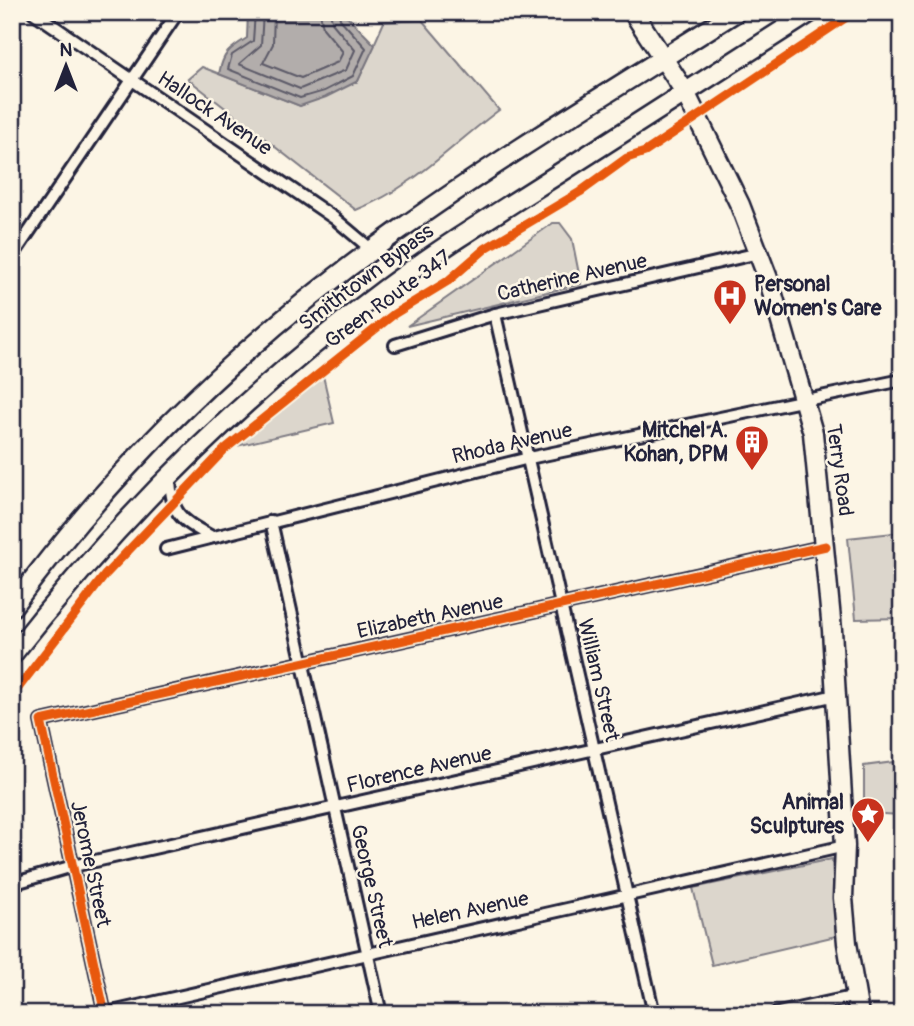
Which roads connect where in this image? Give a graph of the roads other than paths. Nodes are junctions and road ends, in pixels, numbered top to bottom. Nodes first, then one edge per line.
1 (33, 12) edge
2 (178, 12) edge
3 (634, 12) edge
4 (736, 12) edge
5 (811, 12) edge
6 (664, 58) junction
7 (131, 79) junction
8 (685, 92) junction
9 (372, 250) junction
10 (759, 253) junction
11 (12, 257) edge
12 (495, 314) junction
13 (395, 345) dead end
14 (902, 380) edge
15 (804, 398) junction
16 (529, 458) junction
17 (170, 475) junction
18 (271, 521) junction
19 (210, 536) junction
20 (826, 545) junction
21 (166, 549) dead end
22 (562, 605) junction
23 (12, 607) edge
24 (12, 655) edge
25 (301, 662) junction
26 (836, 695) junction
27 (41, 721) joint
28 (595, 749) junction
29 (334, 807) junction
30 (845, 846) junction
31 (74, 866) junction
32 (12, 884) edge
33 (628, 895) junction
34 (367, 952) junction
35 (858, 1005) edge
36 (104, 1014) edge
37 (381, 1014) edge
38 (654, 1014) edge
39 (774, 1014) edge

1 - 7 street, Hallock Avenue
2 - 7 street
3 - 6 main road, Terry Road
4 - 6 main road, Smithtown Bypass
5 - 8 main road, Smithtown Bypass
6 - 8 main road, Terry Road
6 - 9 main road, Smithtown Bypass
7 - 9 street, Hallock Avenue
7 - 11 street
8 - 10 main road, Terry Road
8 - 17 main road, Smithtown Bypass
9 - 23 main road, Smithtown Bypass
10 - 12 street, Catherine Avenue
10 - 15 main road, Terry Road
12 - 13 street, Catherine Avenue
12 - 16 street, William Street
14 - 15 street, Rhoda Avenue
15 - 16 street, Rhoda Avenue
15 - 20 main road, Terry Road
16 - 18 street, Rhoda Avenue
16 - 22 street, William Street
17 - 19 street
17 - 24 main road, Smithtown Bypass
18 - 19 street, Rhoda Avenue
18 - 25 street, George Street
19 - 21 street, Rhoda Avenue
20 - 22 street, Elizabeth Avenue
20 - 26 main road, Terry Road
22 - 25 street, Elizabeth Avenue
22 - 28 street, William Street
25 - 27 street, Elizabeth Avenue
25 - 29 street, George Street
26 - 28 street, Florence Avenue
26 - 30 main road, Terry Road
27 - 31 street, Jerome Street
28 - 29 street, Florence Avenue
28 - 33 street, William Street
29 - 31 street, Florence Avenue
29 - 34 street, George Street
30 - 33 street, Helen Avenue
30 - 35 main road, Terry Road
31 - 32 street, Florence Avenue
31 - 36 street, Jerome Street
33 - 34 street, Helen Avenue
33 - 38 street, William Street
34 - 36 street, Helen Avenue
34 - 37 street, George Street
35 - 39 street

